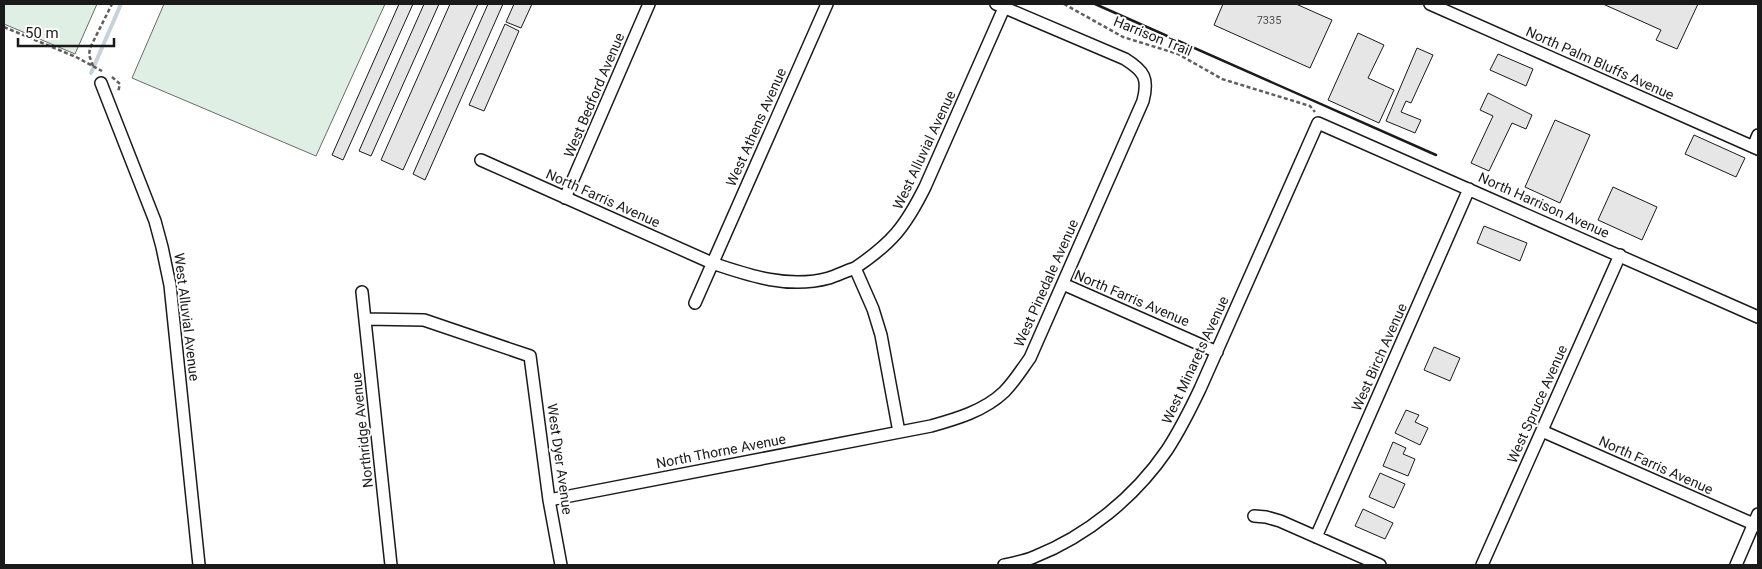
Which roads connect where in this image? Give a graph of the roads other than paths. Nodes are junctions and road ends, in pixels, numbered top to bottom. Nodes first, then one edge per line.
1 (649, 4) edge
2 (827, 4) edge
3 (1430, 4) edge
4 (1000, 6) edge
5 (101, 83) dead end
6 (1317, 120) joint
7 (1758, 135) edge
8 (1756, 148) edge
9 (481, 160) dead end
10 (1469, 188) junction
11 (565, 198) junction
12 (1620, 255) junction
13 (712, 263) junction
14 (855, 268) junction
15 (1062, 284) junction
16 (362, 292) dead end
17 (695, 303) dead end
18 (1758, 316) edge
19 (366, 319) junction
20 (1217, 352) junction
21 (1542, 431) junction
22 (899, 432) junction
23 (549, 500) junction
24 (1254, 516) dead end
25 (1757, 521) edge
26 (1316, 537) junction
27 (1035, 561) edge
28 (199, 565) edge
29 (391, 565) edge
30 (561, 565) edge
31 (1004, 565) edge
32 (1380, 565) edge
33 (1482, 565) edge
34 (1736, 565) edge

1 - 11 street, West Bedford Avenue
2 - 13 street, West Athens Avenue
3 - 8 street, North Palm Bluffs Avenue
4 - 14 street, West Alluvial Avenue
4 - 15 street, West Pinedale Avenue
5 - 28 street, West Alluvial Avenue
6 - 10 street, North Harrison Avenue
6 - 20 street, West Minarets Avenue
7 - 8 street
9 - 11 street, North Farris Avenue
10 - 12 street, North Harrison Avenue
10 - 26 street, West Birch Avenue
11 - 13 street, North Farris Avenue
12 - 18 street, North Harrison Avenue
12 - 21 street, West Spruce Avenue
13 - 14 street, North Farris Avenue
13 - 17 street
14 - 22 street
15 - 20 street, North Farris Avenue
15 - 22 street, West Pinedale Avenue
16 - 19 street, Northridge Avenue
19 - 23 street, West Dyer Avenue
19 - 29 street, Northridge Avenue
20 - 27 street, West Minarets Avenue
21 - 25 street, North Farris Avenue
21 - 33 street, West Spruce Avenue
22 - 23 street, North Thorne Avenue
23 - 30 street, West Dyer Avenue
24 - 26 street
25 - 34 street
26 - 32 street
27 - 31 street, West Minarets Avenue

